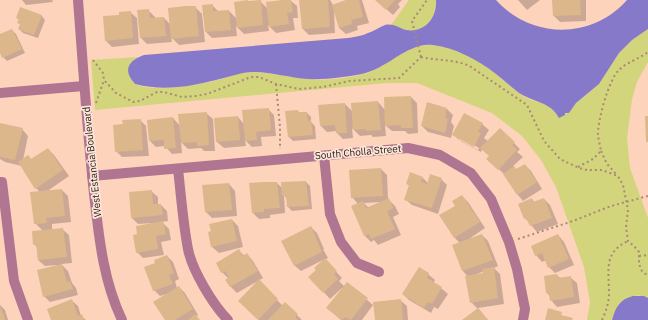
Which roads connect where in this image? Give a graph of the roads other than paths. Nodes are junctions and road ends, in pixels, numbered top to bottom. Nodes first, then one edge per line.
1 (78, 0) edge
2 (84, 86) junction
3 (0, 93) edge
4 (324, 156) junction
5 (178, 169) junction
6 (92, 176) junction
7 (1, 182) edge
8 (379, 272) dead end
9 (28, 320) edge
10 (122, 320) edge
11 (228, 320) edge
12 (523, 320) edge

1 - 2 street, West Estancia Boulevard
2 - 3 street
2 - 6 street, West Estancia Boulevard
4 - 5 street, South Cholla Street
4 - 8 street
4 - 12 street, South Cholla Street
5 - 6 street, South Cholla Street
5 - 11 street
6 - 10 street, West Estancia Boulevard
7 - 9 street

